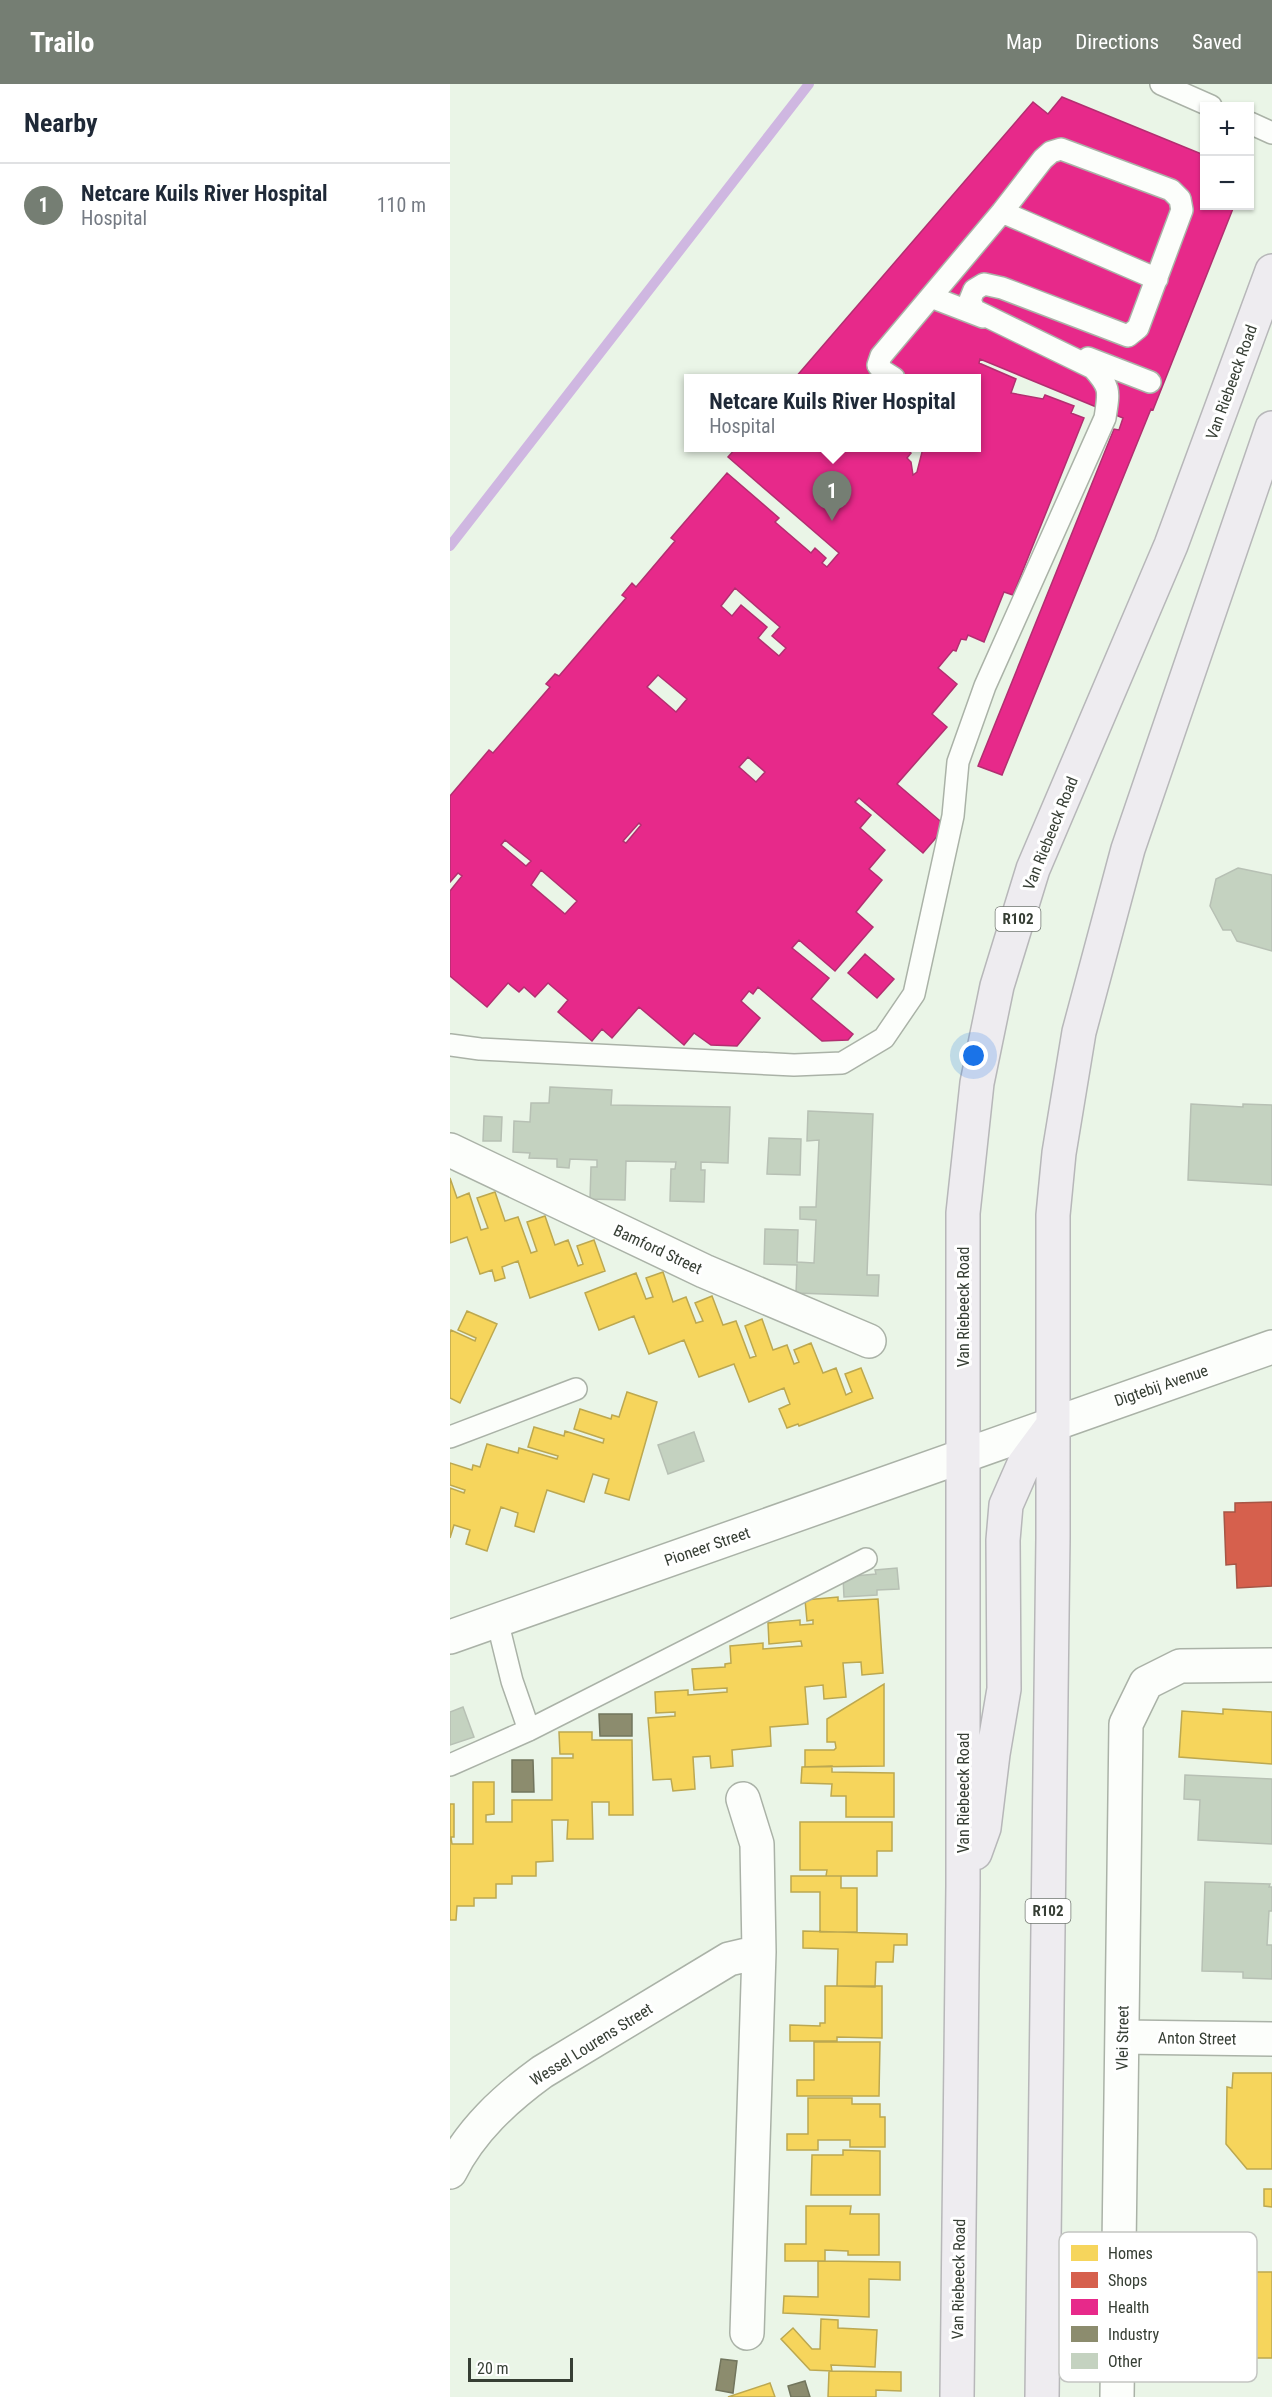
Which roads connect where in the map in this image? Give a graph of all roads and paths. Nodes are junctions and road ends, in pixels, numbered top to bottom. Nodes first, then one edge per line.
1 (1161, 84) edge
2 (1202, 102) edge
3 (1254, 125) edge
4 (1272, 133) edge
5 (1002, 212) junction
6 (1272, 271) edge
7 (1157, 279) junction
8 (931, 297) junction
9 (888, 374) edge
10 (1150, 382) dead end
11 (1272, 428) edge
12 (450, 1045) edge
13 (450, 1150) edge
14 (869, 1341) dead end
15 (1272, 1347) edge
16 (576, 1389) dead end
17 (1052, 1426) junction
18 (450, 1437) edge
19 (964, 1456) junction
20 (866, 1559) dead end
21 (497, 1620) junction
22 (450, 1636) edge
23 (1272, 1665) edge
24 (529, 1730) junction
25 (450, 1765) edge
26 (743, 1799) dead end
27 (963, 1886) junction
28 (759, 1952) junction
29 (1122, 2037) junction
30 (1272, 2039) edge
31 (450, 2172) edge
32 (1119, 2232) edge
33 (747, 2334) dead end
34 (1117, 2382) edge
35 (957, 2397) edge
36 (1042, 2397) edge
37 (1117, 2397) edge

1 - 2 lane
3 - 4 lane
5 - 7 lane
5 - 7 lane
5 - 8 lane
6 - 19 main road, Van Riebeeck Road / R102
7 - 12 lane
8 - 9 lane
8 - 10 lane
11 - 17 main road, R102
13 - 14 street, Bamford Street
15 - 17 street, Digtebij Avenue
16 - 18 lane
17 - 19 street, Digtebij Avenue
17 - 27 main road
17 - 36 main road, R102
19 - 21 street, Pioneer Street
19 - 27 main road, Van Riebeeck Road / R102
20 - 24 lane
21 - 22 street, Pioneer Street
21 - 24 lane
23 - 29 street, Vlei Street
24 - 25 lane
26 - 28 street
27 - 35 main road, Van Riebeeck Road / R102
28 - 31 street, Wessel Lourens Street
28 - 33 street
29 - 30 street, Anton Street
29 - 32 street, Vlei Street
34 - 37 street, Vlei Street

